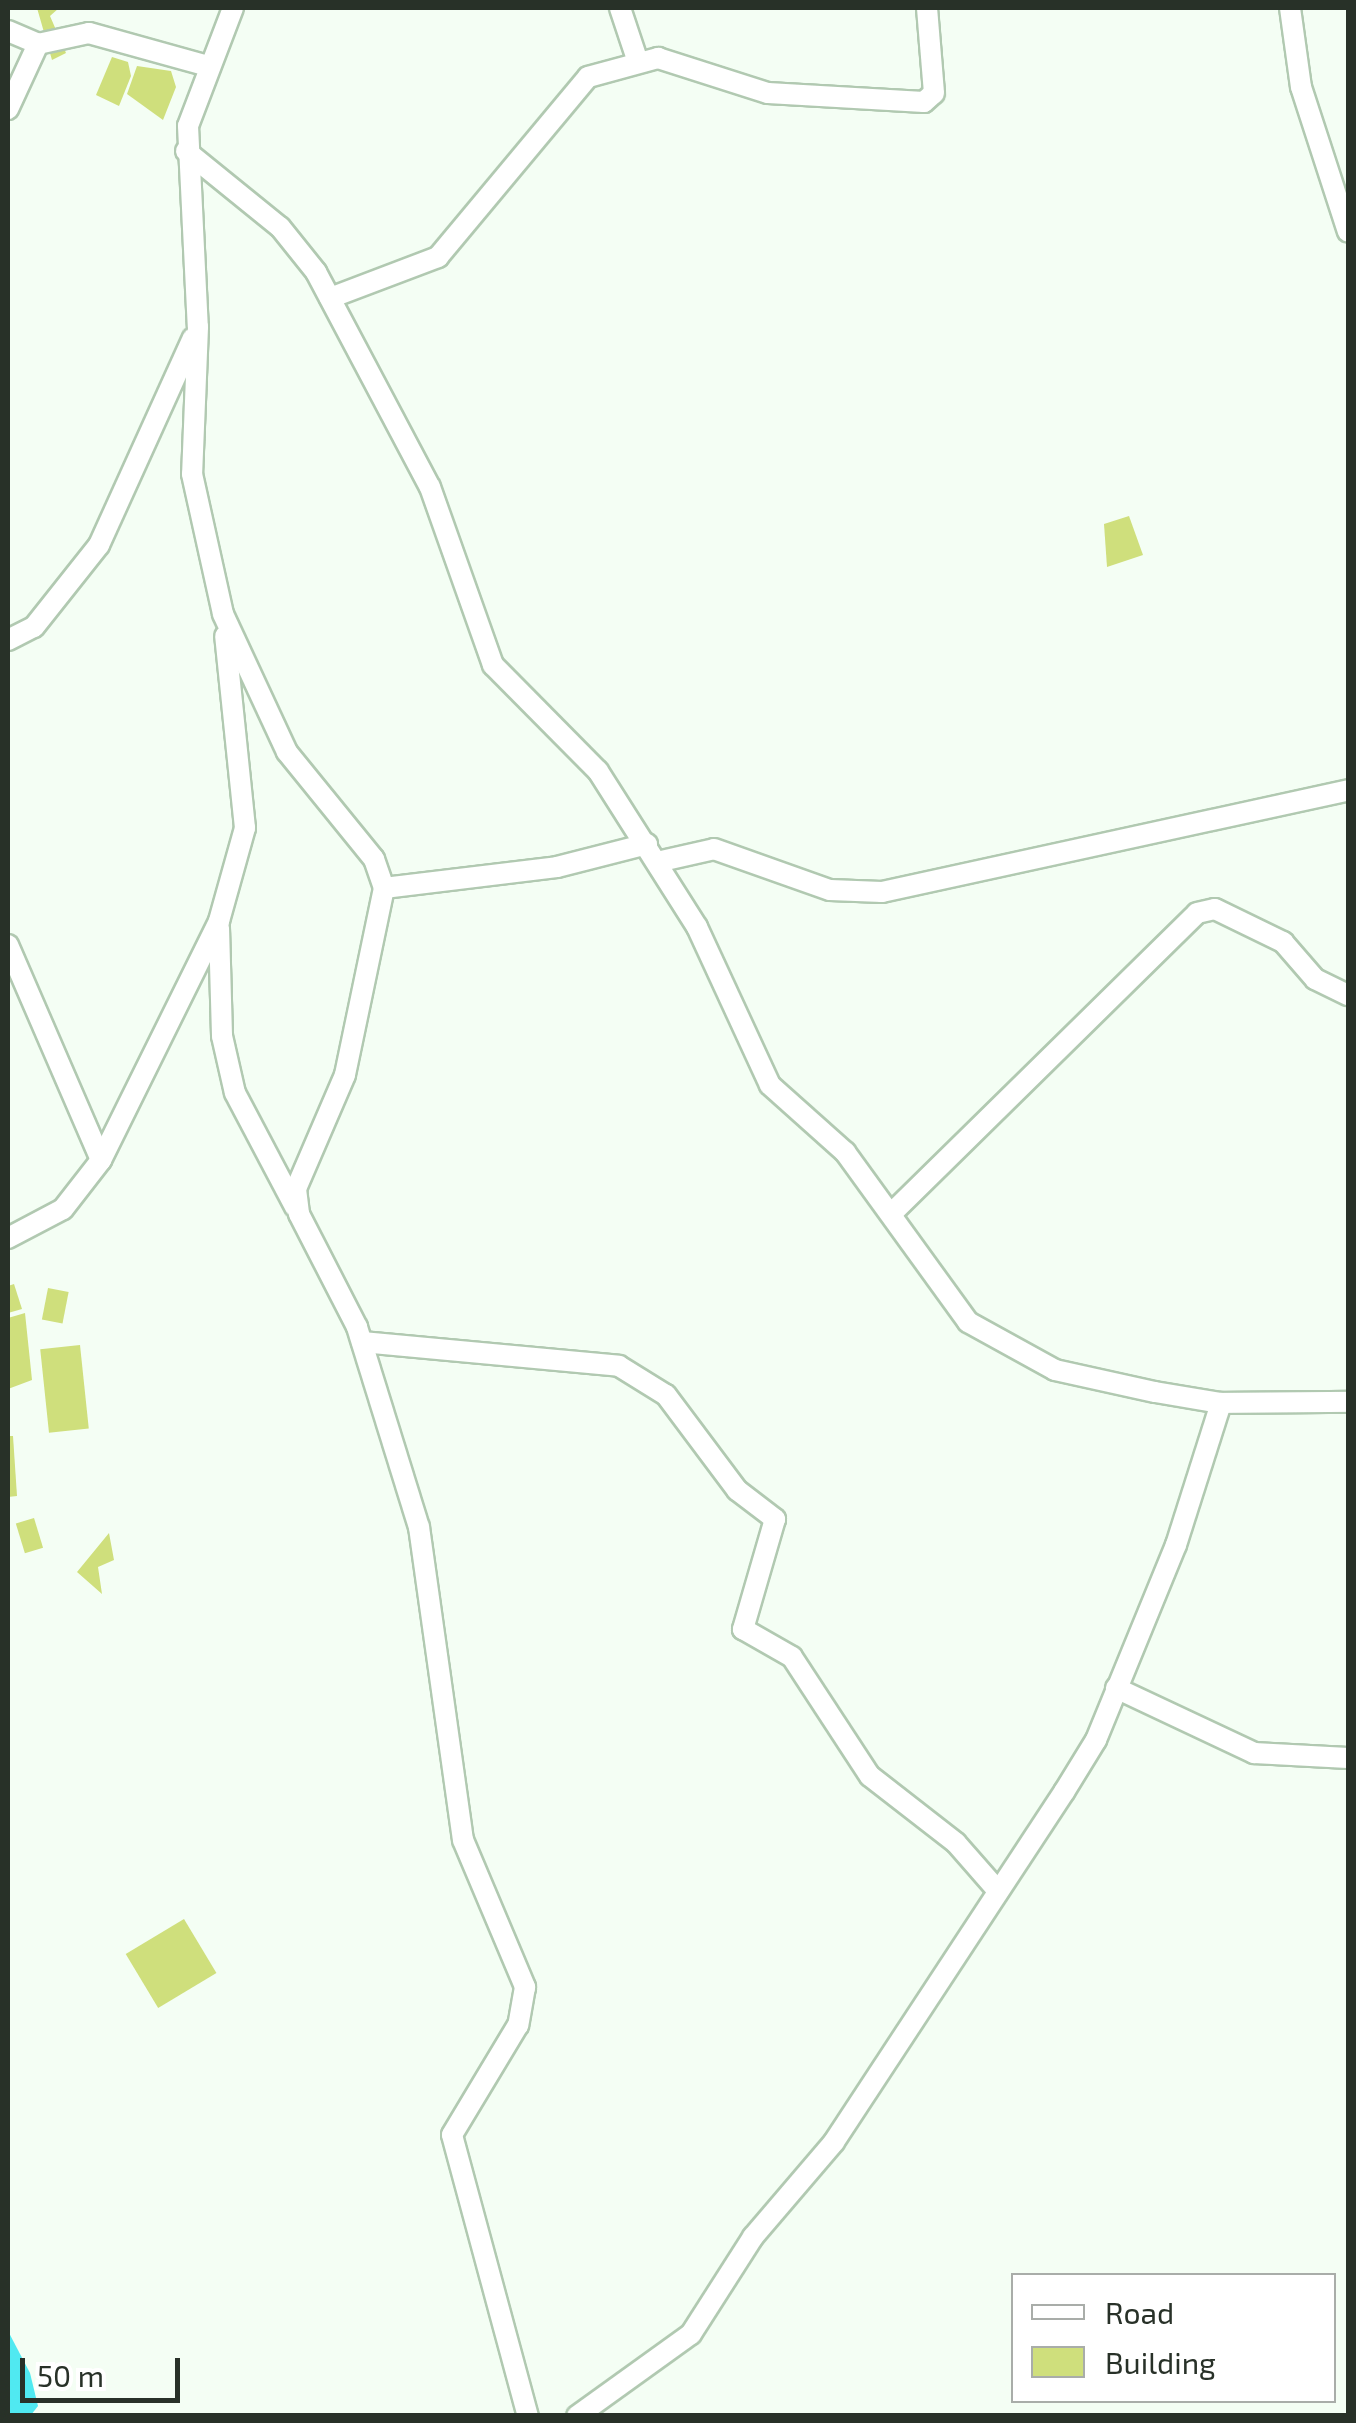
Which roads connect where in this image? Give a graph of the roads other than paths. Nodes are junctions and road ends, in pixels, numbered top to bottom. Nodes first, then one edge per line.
1 (234, 8) edge
2 (620, 8) edge
3 (927, 8) edge
4 (1290, 8) edge
5 (8, 31) edge
6 (38, 44) junction
7 (637, 58) junction
8 (208, 66) junction
9 (8, 110) edge
10 (186, 150) junction
11 (1323, 163) junction
12 (1348, 168) edge
13 (1348, 232) edge
14 (330, 298) junction
15 (198, 327) junction
16 (222, 614) junction
17 (8, 640) edge
18 (1348, 790) edge
19 (652, 853) junction
20 (384, 888) junction
21 (219, 921) junction
22 (8, 945) edge
23 (1348, 995) edge
24 (101, 1160) junction
25 (893, 1212) junction
26 (299, 1214) junction
27 (8, 1238) edge
28 (362, 1342) junction
29 (1348, 1402) edge
30 (1222, 1403) junction
31 (1116, 1688) junction
32 (1348, 1758) edge
33 (998, 1891) junction
34 (528, 2416) edge
35 (576, 2416) edge

1 - 8 street
2 - 7 street
3 - 7 street
4 - 11 street
5 - 6 street
6 - 8 street
6 - 9 street
7 - 14 street
8 - 10 street
10 - 14 street
10 - 15 street
11 - 12 street
11 - 13 street
14 - 19 street
15 - 16 street
15 - 17 street
16 - 20 street
16 - 21 street
18 - 19 street
19 - 20 street
19 - 25 street
20 - 26 street
21 - 24 street
21 - 26 street
22 - 24 street
23 - 25 street
24 - 27 street
25 - 30 street
26 - 28 street
28 - 33 street
28 - 34 street
29 - 30 street
30 - 31 street
31 - 32 street
31 - 33 street
33 - 35 street

